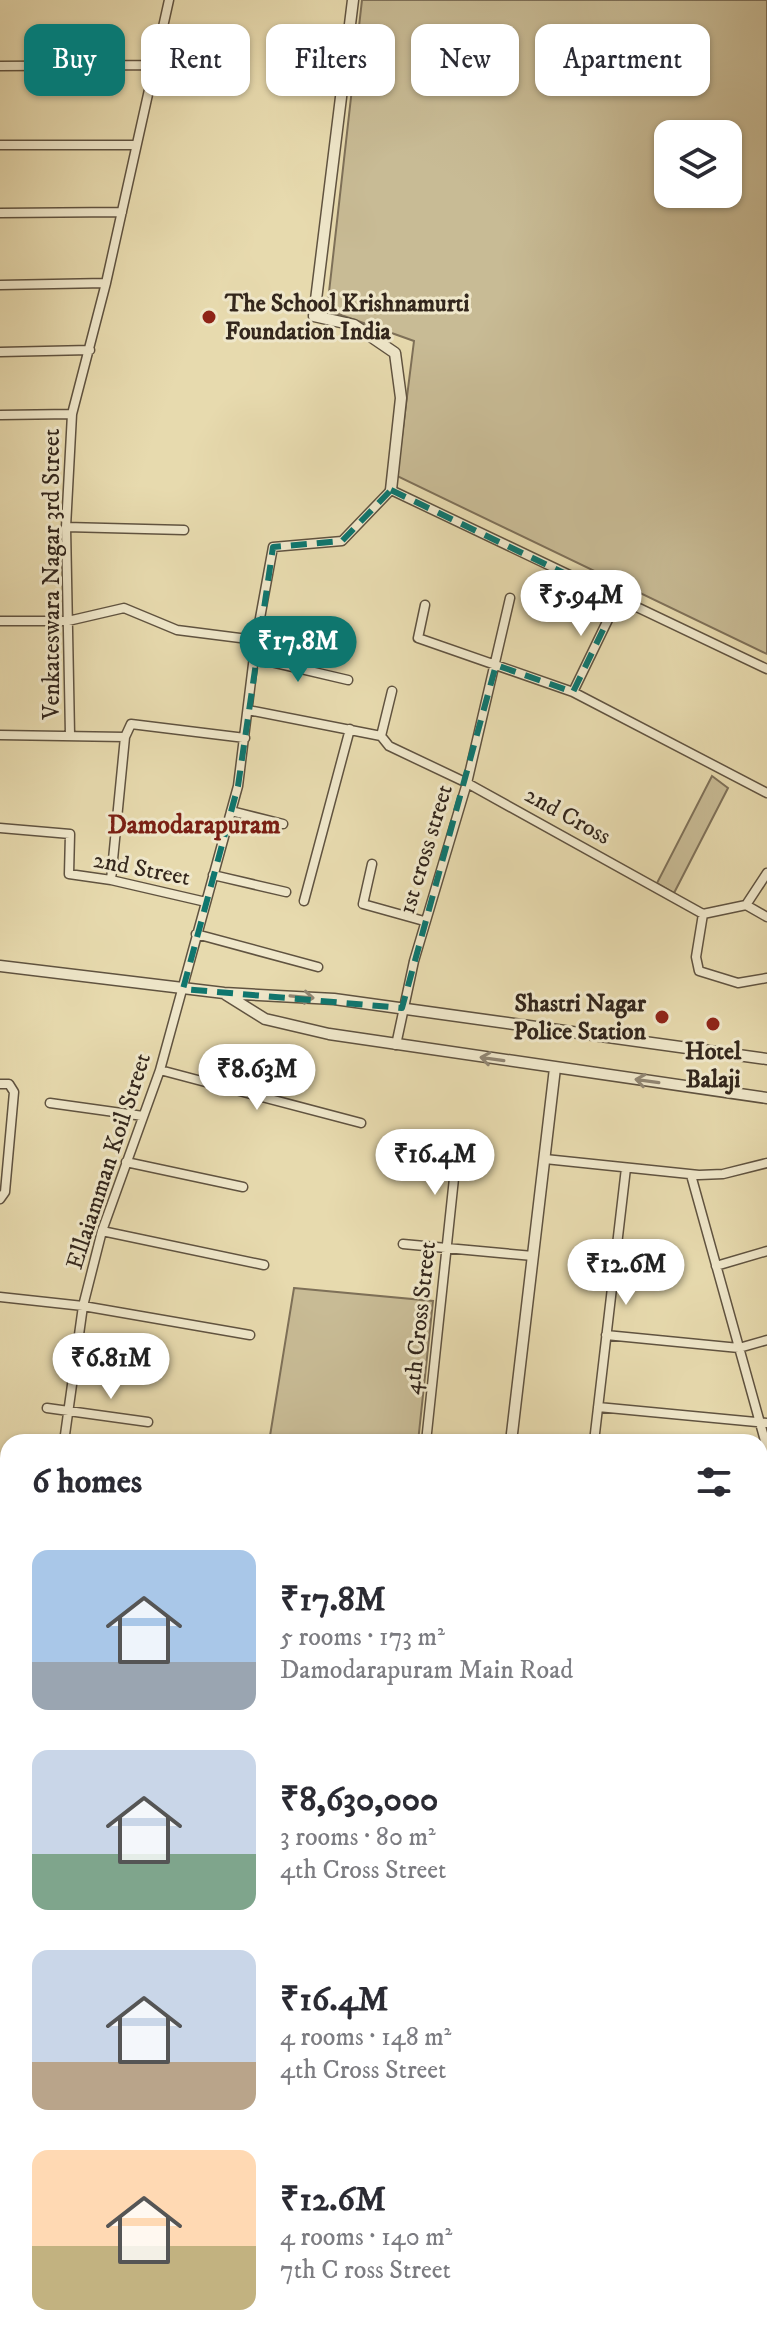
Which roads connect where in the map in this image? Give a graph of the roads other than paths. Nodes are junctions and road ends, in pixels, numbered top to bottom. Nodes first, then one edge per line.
1 (169, 0) edge
2 (353, 0) edge
3 (164, 24) edge
4 (141, 65) edge
5 (0, 66) edge
6 (148, 96) edge
7 (0, 145) edge
8 (136, 145) junction
9 (122, 212) junction
10 (0, 213) edge
11 (106, 283) junction
12 (0, 285) edge
13 (90, 350) junction
14 (0, 352) edge
15 (72, 414) junction
16 (0, 415) edge
17 (391, 490) junction
18 (66, 527) junction
19 (184, 530) dead end
20 (510, 598) dead end
21 (618, 599) junction
22 (425, 605) dead end
23 (0, 621) edge
24 (68, 621) junction
25 (256, 640) junction
26 (254, 658) junction
27 (496, 665) junction
28 (767, 669) edge
29 (348, 680) dead end
30 (392, 691) dead end
31 (573, 692) junction
32 (248, 710) junction
33 (350, 729) junction
34 (0, 735) edge
35 (70, 735) junction
36 (381, 736) junction
37 (125, 737) junction
38 (245, 738) junction
39 (467, 783) junction
40 (767, 793) edge
41 (231, 811) junction
42 (283, 824) dead end
43 (0, 828) edge
44 (372, 864) dead end
45 (767, 873) edge
46 (213, 875) junction
47 (111, 880) junction
48 (286, 892) dead end
49 (304, 901) dead end
50 (206, 902) junction
51 (746, 905) junction
52 (703, 914) junction
53 (767, 917) edge
54 (424, 921) junction
55 (196, 934) junction
56 (0, 966) edge
57 (318, 967) dead end
58 (767, 978) edge
59 (183, 989) junction
60 (224, 993) junction
61 (402, 1008) junction
62 (396, 1045) junction
63 (767, 1059) edge
64 (555, 1068) junction
65 (160, 1070) junction
66 (0, 1084) edge
67 (767, 1098) edge
68 (50, 1103) dead end
69 (143, 1116) junction
70 (361, 1123) dead end
71 (457, 1150) dead end
72 (545, 1159) junction
73 (126, 1162) junction
74 (767, 1163) edge
75 (626, 1168) junction
76 (691, 1175) junction
77 (243, 1187) dead end
78 (0, 1199) edge
79 (102, 1231) junction
80 (403, 1244) dead end
81 (446, 1248) junction
82 (767, 1251) edge
83 (533, 1256) junction
84 (264, 1265) dead end
85 (716, 1266) junction
86 (0, 1297) edge
87 (83, 1306) junction
88 (250, 1335) dead end
89 (606, 1335) junction
90 (767, 1340) edge
91 (739, 1348) junction
92 (598, 1407) junction
93 (47, 1408) dead end
94 (69, 1411) junction
95 (148, 1422) dead end
96 (764, 1424) edge
97 (65, 1434) edge
98 (427, 1434) edge
99 (512, 1434) edge
100 (595, 1434) edge

1 - 3 street, Venkateswara Nagar 3rd Street
2 - 17 street
4 - 5 street
6 - 8 street, Venkateswara Nagar 3rd Street
7 - 8 street
8 - 9 street, Venkateswara Nagar 3rd Street
9 - 10 street
9 - 11 street, Venkateswara Nagar 3rd Street
11 - 12 street
11 - 13 street, Venkateswara Nagar 3rd Street
13 - 14 street
13 - 15 street, Venkateswara Nagar 3rd Street
15 - 16 street
15 - 18 street, Venkateswara Nagar 3rd Street
17 - 21 street
17 - 25 street, Ellaiamman Koil Street
18 - 19 street
18 - 24 street, Venkateswara Nagar 3rd Street
20 - 27 street, 1st cross street
21 - 28 street
21 - 31 street
22 - 27 street
23 - 24 street
24 - 25 street
24 - 35 street, Venkateswara Nagar 3rd Street
25 - 26 street, Ellaiamman Koil Street
26 - 29 street
26 - 32 street, Ellaiamman Koil Street
27 - 31 street
27 - 39 street, 1st cross street
30 - 36 street
31 - 40 street
32 - 33 street
32 - 38 street, Ellaiamman Koil Street
33 - 36 street
33 - 49 street
34 - 35 street
35 - 37 street
36 - 39 street, 2nd Cross
37 - 38 street
37 - 47 street
38 - 41 street, Ellaiamman Koil Street
39 - 52 street, 2nd Cross
39 - 54 street, 1st cross street
41 - 42 street
41 - 46 street, Ellaiamman Koil Street
43 - 47 street, 2nd Street
44 - 54 street
45 - 51 street
46 - 48 street
46 - 50 street, Ellaiamman Koil Street
47 - 50 street, 2nd Street
50 - 55 street, Ellaiamman Koil Street
51 - 52 street
51 - 53 street
52 - 58 street
54 - 61 street, 1st cross street
55 - 57 street
55 - 59 street, Ellaiamman Koil Street
56 - 59 street
59 - 60 street
59 - 65 street, Ellaiamman Koil Street
60 -> 61 street
60 - 62 street
61 - 62 street, 1st cross street
61 - 63 street
64 -> 62 street
67 -> 64 street
64 - 72 street
65 - 69 street, Ellaiamman Koil Street
65 - 70 street
66 - 78 street
68 - 69 street
69 - 73 street, Ellaiamman Koil Street
71 - 81 street, 4th Cross Street
72 - 75 street
72 - 83 street
73 - 77 street
73 - 79 street, Ellaiamman Koil Street
74 - 76 street
75 - 76 street
75 - 89 street
76 - 85 street
79 - 84 street
79 - 87 street, Ellaiamman Koil Street
80 - 81 street
81 - 83 street
81 - 98 street, 4th Cross Street
82 - 85 street
83 - 99 street
85 - 91 street
86 - 87 street
87 - 88 street
87 - 94 street, Ellaiamman Koil Street
89 - 91 street
89 - 92 street
90 - 91 street
91 - 96 street
92 - 96 street
92 - 100 street
93 - 94 street
94 - 95 street
94 - 97 street, Ellaiamman Koil Street

